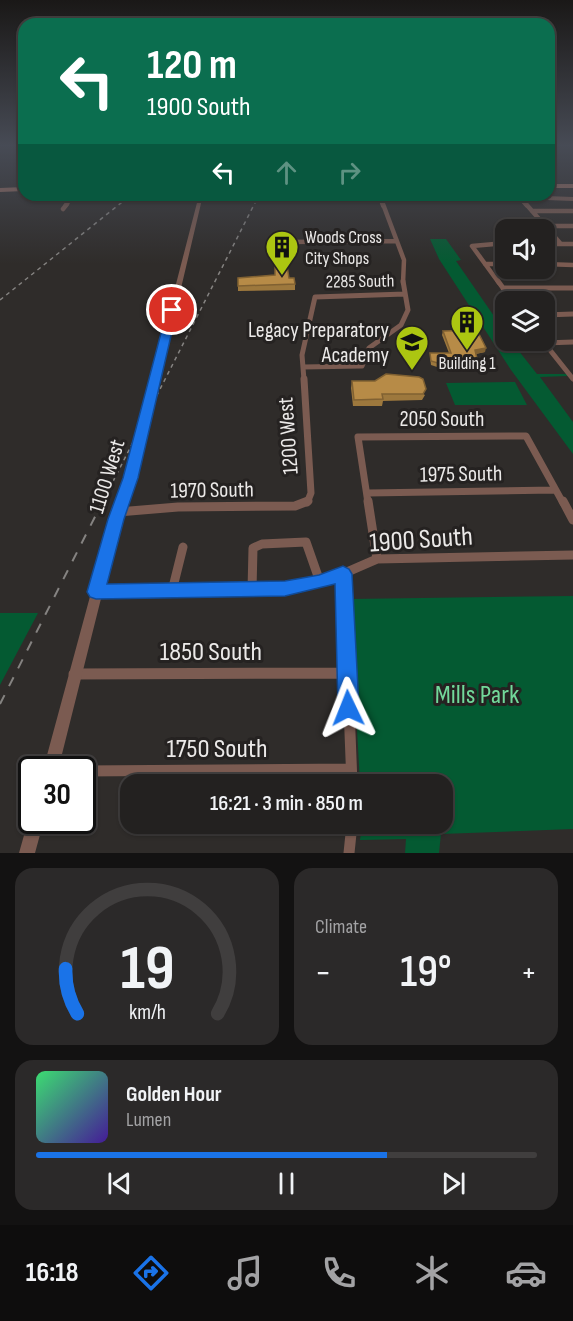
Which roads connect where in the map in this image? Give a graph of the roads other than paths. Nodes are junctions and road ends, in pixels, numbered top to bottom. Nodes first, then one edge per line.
1 (555, 186) edge
2 (573, 186) edge
3 (18, 189) edge
4 (0, 190) edge
5 (555, 196) edge
6 (573, 199) edge
7 (69, 201) edge
8 (200, 201) edge
9 (381, 201) edge
10 (523, 201) edge
11 (63, 209) dead end
12 (532, 211) junction
13 (573, 211) edge
14 (539, 219) edge
15 (555, 226) edge
16 (573, 226) edge
17 (555, 237) edge
18 (282, 238) dead end
19 (397, 241) junction
20 (495, 243) edge
21 (555, 243) edge
22 (560, 243) junction
23 (573, 244) edge
24 (485, 264) junction
25 (495, 264) edge
26 (555, 264) edge
27 (573, 265) edge
28 (503, 288) junction
29 (573, 288) edge
30 (505, 291) edge
31 (405, 294) junction
32 (316, 295) joint
33 (573, 314) edge
34 (555, 315) edge
35 (555, 342) edge
36 (573, 342) edge
37 (550, 351) edge
38 (303, 367) junction
39 (572, 377) edge
40 (554, 490) junction
41 (368, 493) junction
42 (307, 502) joint
43 (118, 512) junction
44 (573, 520) edge
45 (183, 547) dead end
46 (573, 555) edge
47 (377, 559) junction
48 (343, 574) junction
49 (320, 582) junction
50 (252, 590) junction
51 (172, 591) junction
52 (96, 592) junction
53 (347, 673) junction
54 (75, 674) junction
55 (54, 756) edge
56 (351, 770) junction
57 (96, 771) edge
58 (351, 774) edge
59 (32, 834) edge
60 (351, 834) edge
61 (27, 853) edge
62 (349, 853) edge

1 - 2 main road
3 - 4 main road
5 - 6 street
7 - 11 street
8 - 43 street, 1100 West
9 - 19 street
10 - 12 street
12 - 13 street
12 - 14 street
15 - 16 street
17 - 22 street
18 - 19 street
19 - 31 street
20 - 24 street
21 - 22 street
22 - 23 street
24 - 25 street
24 - 28 street
26 - 27 street
28 - 29 street
28 - 30 street
31 - 32 street, 2285 South
31 - 38 street
32 - 38 street, 1200 West
33 - 34 street
35 - 36 street
37 - 39 street
38 - 42 street, 1200 West
40 - 41 street, 1975 South
40 - 41 street, 2050 South
40 - 44 street
41 - 47 street
42 - 43 street, 1970 South
43 - 52 street, 1100 West
45 - 51 street
46 - 47 street, 1900 South
47 - 48 street, 1900 South
48 - 49 street, 1900 South
48 - 53 street
49 - 50 street, 1900 South
49 - 50 street
50 - 51 street, 1900 South
51 - 52 street, 1900 South
52 - 54 street, 1100 West
53 - 54 street, 1850 South
53 - 56 street
54 - 55 street, 1100 West
56 - 57 street, 1750 South
56 - 58 street
59 - 61 street
60 - 62 street

